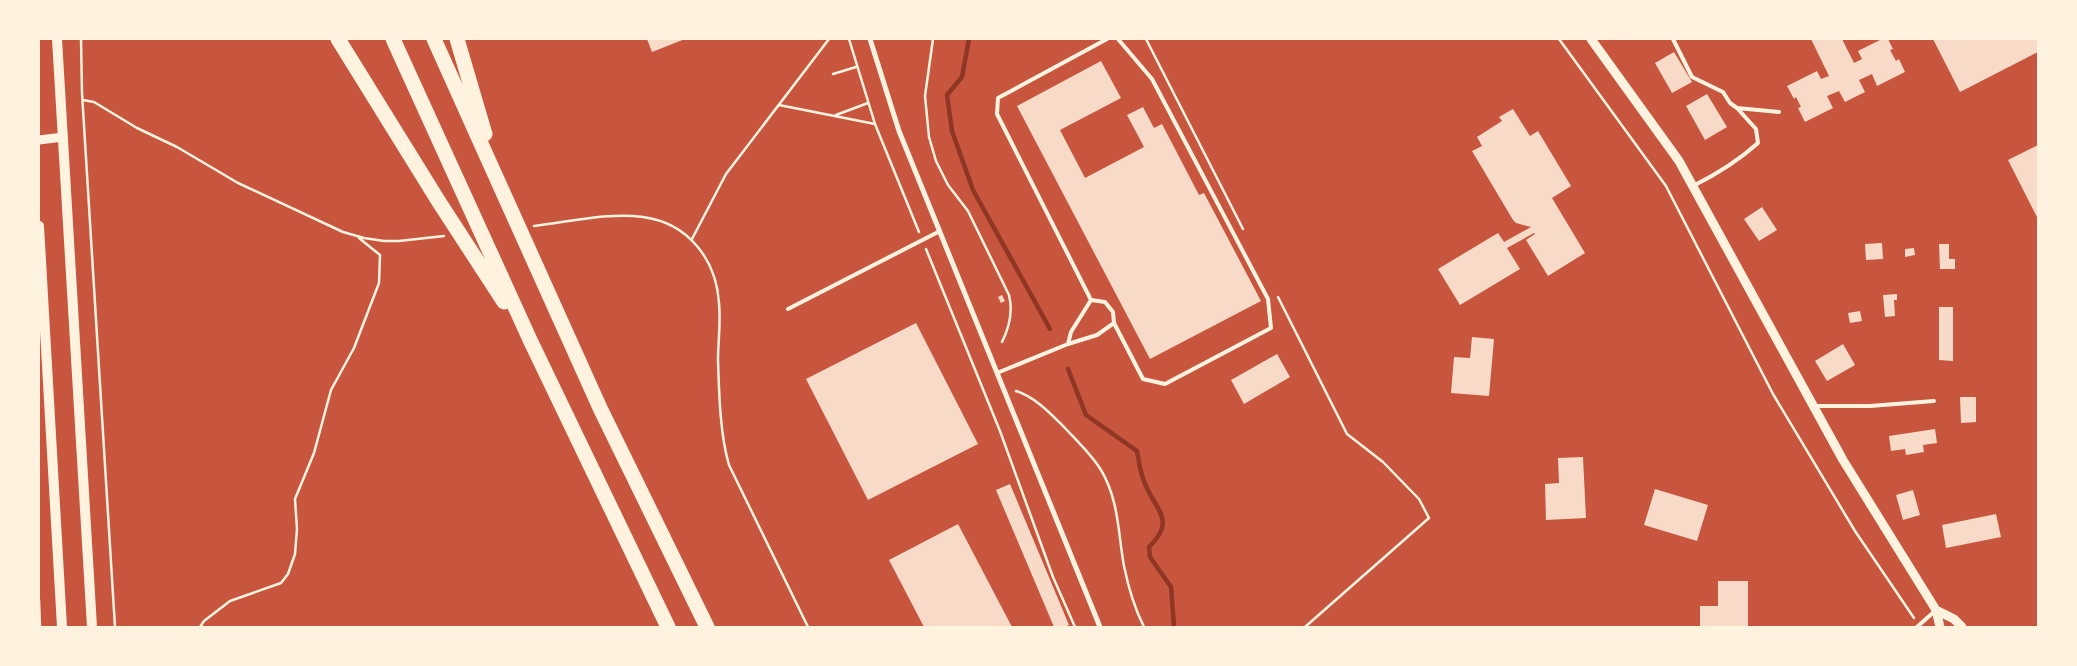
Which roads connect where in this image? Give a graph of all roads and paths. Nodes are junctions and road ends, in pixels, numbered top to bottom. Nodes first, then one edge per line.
1 (57, 39) edge
2 (81, 39) edge
3 (338, 39) edge
4 (393, 39) edge
5 (434, 39) edge
6 (457, 39) edge
7 (830, 39) edge
8 (870, 39) edge
9 (933, 39) edge
10 (1107, 39) edge
11 (1118, 39) edge
12 (1146, 39) edge
13 (1559, 39) edge
14 (1591, 39) edge
15 (1673, 39) edge
16 (856, 67) dead end
17 (833, 74) dead end
18 (83, 100) junction
19 (868, 103) dead end
20 (778, 105) junction
21 (1737, 108) junction
22 (1779, 112) dead end
23 (834, 116) junction
24 (875, 124) dead end
25 (63, 137) junction
26 (39, 140) edge
27 (1693, 186) junction
28 (501, 189) junction
29 (39, 226) edge
30 (525, 227) dead end
31 (940, 231) junction
32 (1246, 234) dead end
33 (448, 236) dead end
34 (358, 237) junction
35 (692, 239) junction
36 (1277, 296) dead end
37 (1091, 300) junction
38 (788, 309) dead end
39 (1114, 323) junction
40 (531, 342) junction
41 (1002, 342) dead end
42 (1068, 344) junction
43 (997, 373) junction
44 (1016, 391) dead end
45 (1934, 401) dead end
46 (1814, 406) junction
47 (1004, 441) dead end
48 (39, 600) edge
49 (1936, 610) junction
50 (1918, 626) edge
51 (40, 627) edge
52 (62, 627) edge
53 (92, 627) edge
54 (115, 627) edge
55 (200, 627) edge
56 (668, 627) edge
57 (707, 627) edge
58 (808, 627) edge
59 (1074, 627) edge
60 (1100, 627) edge
61 (1144, 627) edge
62 (1305, 627) edge
63 (1940, 627) edge
64 (1962, 627) edge

1 - 25 main road
2 - 18 path
3 - 40 highway
4 - 40 highway
5 - 28 highway
6 - 28 highway
7 - 20 path
8 - 31 street
9 - 41 path
10 - 37 lane
11 - 39 lane
12 - 32 path
13 - 50 path
14 - 27 street
15 - 21 lane
16 - 17 path
18 - 34 path
18 - 54 path
19 - 23 path
20 - 23 path
20 - 35 path
21 - 22 lane
21 - 27 lane
23 - 24 path
25 - 26 street
25 - 53 main road
27 - 46 street
28 - 57 highway
29 - 52 main road
30 - 35 path
31 - 38 lane
31 - 43 street
33 - 34 path
34 - 55 path
35 - 58 path
36 - 62 path
37 - 39 lane
37 - 42 lane
39 - 42 lane
40 - 56 highway
42 - 43 lane
43 - 60 street
44 - 61 path
45 - 46 lane
46 - 49 street
47 - 59 path
48 - 51 path
49 - 50 lane
49 - 63 street
49 - 64 street

